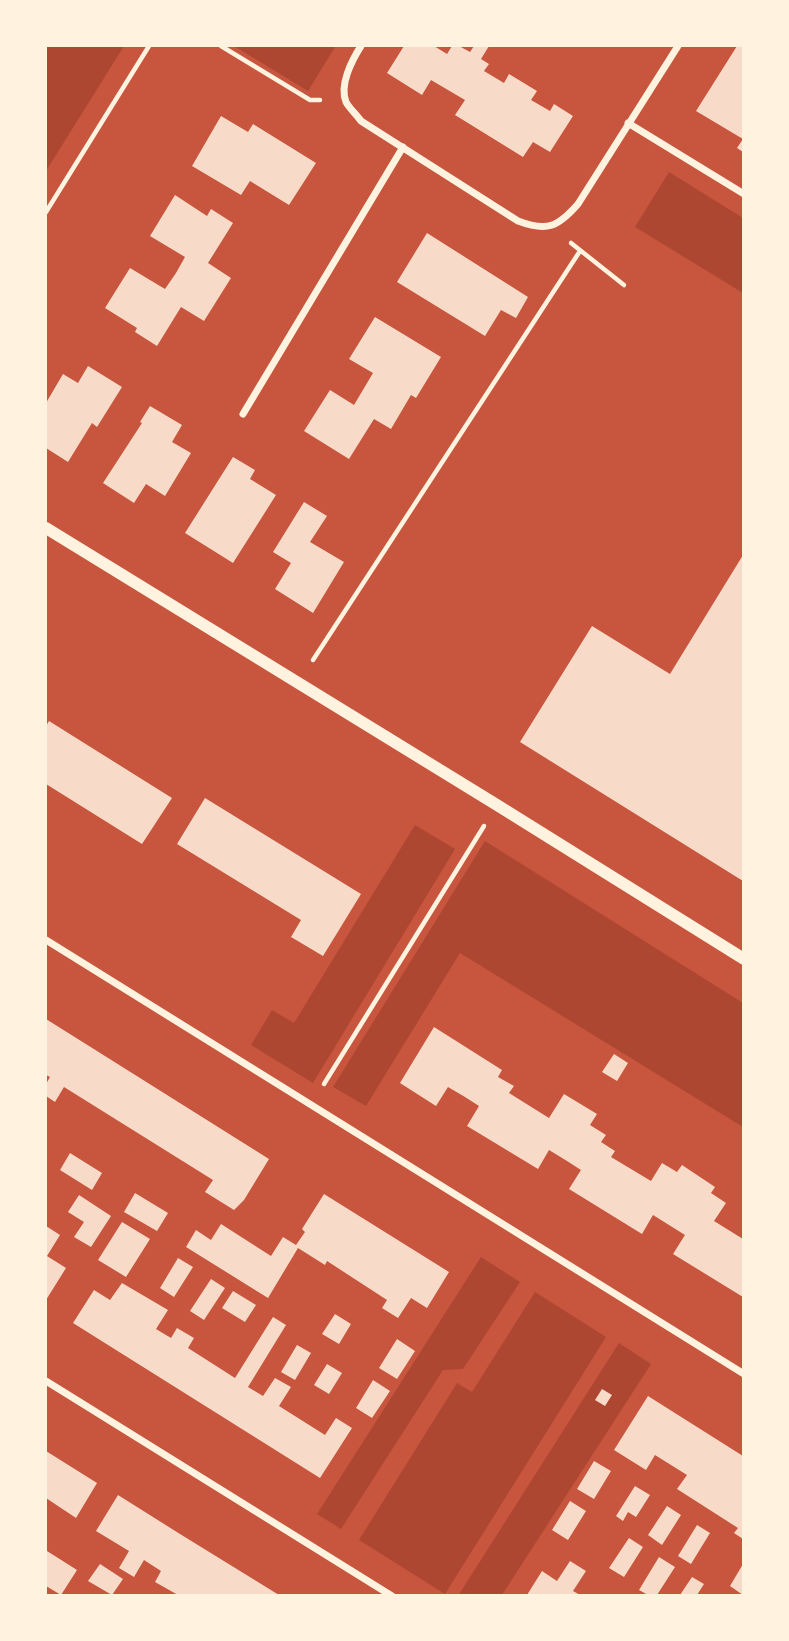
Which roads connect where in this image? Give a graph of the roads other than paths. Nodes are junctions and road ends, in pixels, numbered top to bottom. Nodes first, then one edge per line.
1 (361, 46) edge
2 (678, 46) edge
3 (628, 123) junction
4 (403, 147) junction
5 (744, 194) edge
6 (243, 414) dead end
7 (46, 528) edge
8 (46, 940) edge
9 (744, 959) edge
10 (744, 1374) edge
11 (46, 1381) edge
12 (392, 1595) edge

1 - 4 street
2 - 3 street
3 - 4 street
3 - 5 street
4 - 6 street
7 - 9 street
8 - 10 street
11 - 12 street

